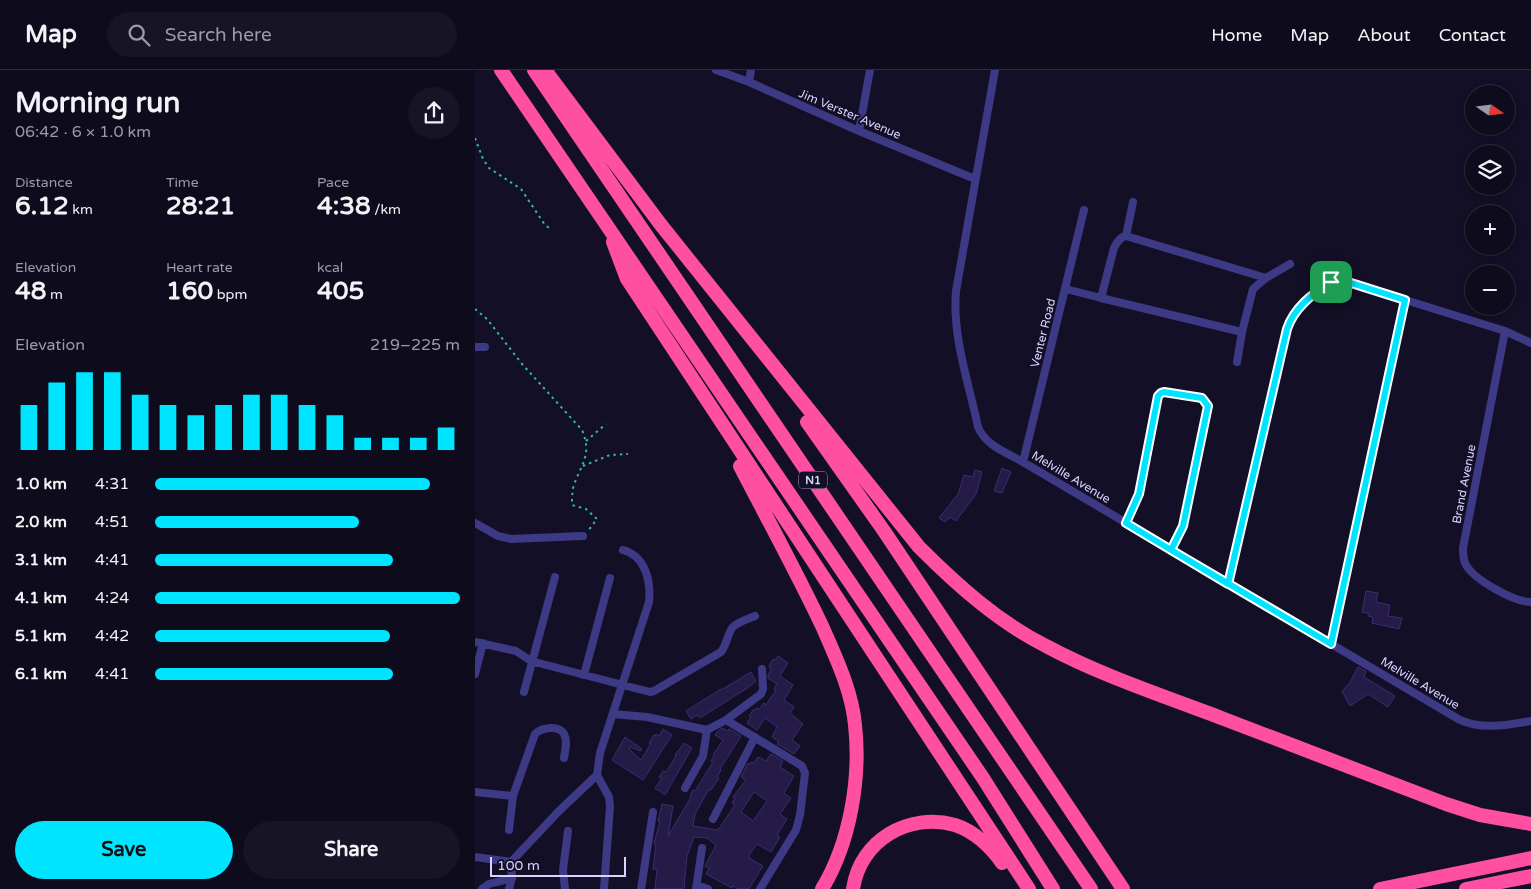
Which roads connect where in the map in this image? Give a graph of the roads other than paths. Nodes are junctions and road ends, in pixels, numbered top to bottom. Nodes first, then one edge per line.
1 (501, 70) edge
2 (534, 70) edge
3 (545, 70) edge
4 (716, 70) edge
5 (751, 70) edge
6 (870, 70) edge
7 (995, 70) edge
8 (749, 82) junction
9 (859, 131) junction
10 (975, 179) junction
11 (1133, 202) dead end
12 (1083, 210) dead end
13 (603, 218) junction
14 (1126, 236) junction
15 (1291, 264) dead end
16 (1265, 278) junction
17 (1066, 289) junction
18 (1101, 298) junction
19 (1405, 300) junction
20 (735, 319) junction
21 (1505, 331) junction
22 (1242, 332) junction
23 (1531, 343) edge
24 (475, 346) edge
25 (485, 347) dead end
26 (1237, 362) dead end
27 (703, 396) junction
28 (1023, 462) junction
29 (475, 523) edge
30 (1126, 523) junction
31 (583, 536) road end
32 (623, 550) dead end
33 (1171, 550) junction
34 (555, 577) dead end
35 (610, 578) dead end
36 (1228, 584) junction
37 (1531, 602) edge
38 (755, 616) dead end
39 (479, 642) edge
40 (1331, 644) junction
41 (531, 661) junction
42 (762, 669) dead end
43 (475, 674) edge
44 (584, 675) junction
45 (623, 684) junction
46 (524, 692) dead end
47 (613, 714) junction
48 (726, 720) junction
49 (1531, 721) edge
50 (707, 730) junction
51 (755, 737) junction
52 (564, 758) dead end
53 (597, 775) junction
54 (685, 788) dead end
55 (475, 792) edge
56 (513, 796) junction
57 (653, 812) dead end
58 (713, 819) dead end
59 (1531, 824) edge
60 (509, 830) dead end
61 (568, 831) dead end
62 (702, 848) dead end
63 (475, 857) edge
64 (1531, 858) edge
65 (511, 862) junction
66 (1531, 876) edge
67 (512, 878) junction
68 (697, 887) edge
69 (482, 889) edge
70 (509, 889) edge
71 (565, 889) edge
72 (604, 889) edge
73 (641, 889) edge
74 (708, 889) edge
75 (761, 889) edge
76 (822, 889) edge
77 (853, 889) edge
78 (1023, 889) edge
79 (1029, 889) edge
80 (1053, 889) edge
81 (1091, 889) edge
82 (1123, 889) edge
83 (1380, 889) edge
84 (1467, 889) edge

1 - 13 highway, N1
2 - 81 highway, N1
3 - 20 highway
4 - 8 street, Jim Verster Avenue
5 - 8 street
6 - 9 street
7 - 10 street, Melville Avenue
8 - 9 street, Jim Verster Avenue
9 - 10 street, Jim Verster Avenue
10 - 28 street, Melville Avenue
11 - 14 street
12 - 17 street, Venter Road
13 - 27 highway
13 - 80 highway, N1
14 - 16 street
14 - 18 street
15 - 16 street
16 - 22 street
17 - 18 street
17 - 28 street, Venter Road
18 - 22 street
19 - 21 street
19 - 36 street
19 - 40 street
20 - 59 highway
20 - 82 highway
21 - 23 street
21 - 37 street, Brand Avenue
22 - 26 street
24 - 25 street
27 - 76 highway
27 - 79 highway
28 - 30 street, Melville Avenue
29 - 31 street
30 - 33 street, Melville Avenue
30 - 33 street
32 - 45 street
33 - 36 street, Melville Avenue
34 - 41 street
35 - 44 street
36 - 40 street, Melville Avenue
38 - 45 street
39 - 41 street
39 - 43 street
40 - 49 street, Melville Avenue
41 - 44 street
41 - 46 street
42 - 48 street
44 - 45 street
45 - 47 street
47 - 50 street
47 - 53 street
48 - 50 street
48 - 51 street
50 - 54 street
51 - 58 street
51 - 75 street
52 - 56 street
53 - 65 street
53 - 72 street
55 - 56 street
56 - 60 street
57 - 73 street
61 - 71 street
62 - 68 street
63 - 65 street
64 - 83 highway
65 - 67 street
66 - 84 highway
67 - 69 street
67 - 70 street
68 - 74 street
77 - 78 highway

